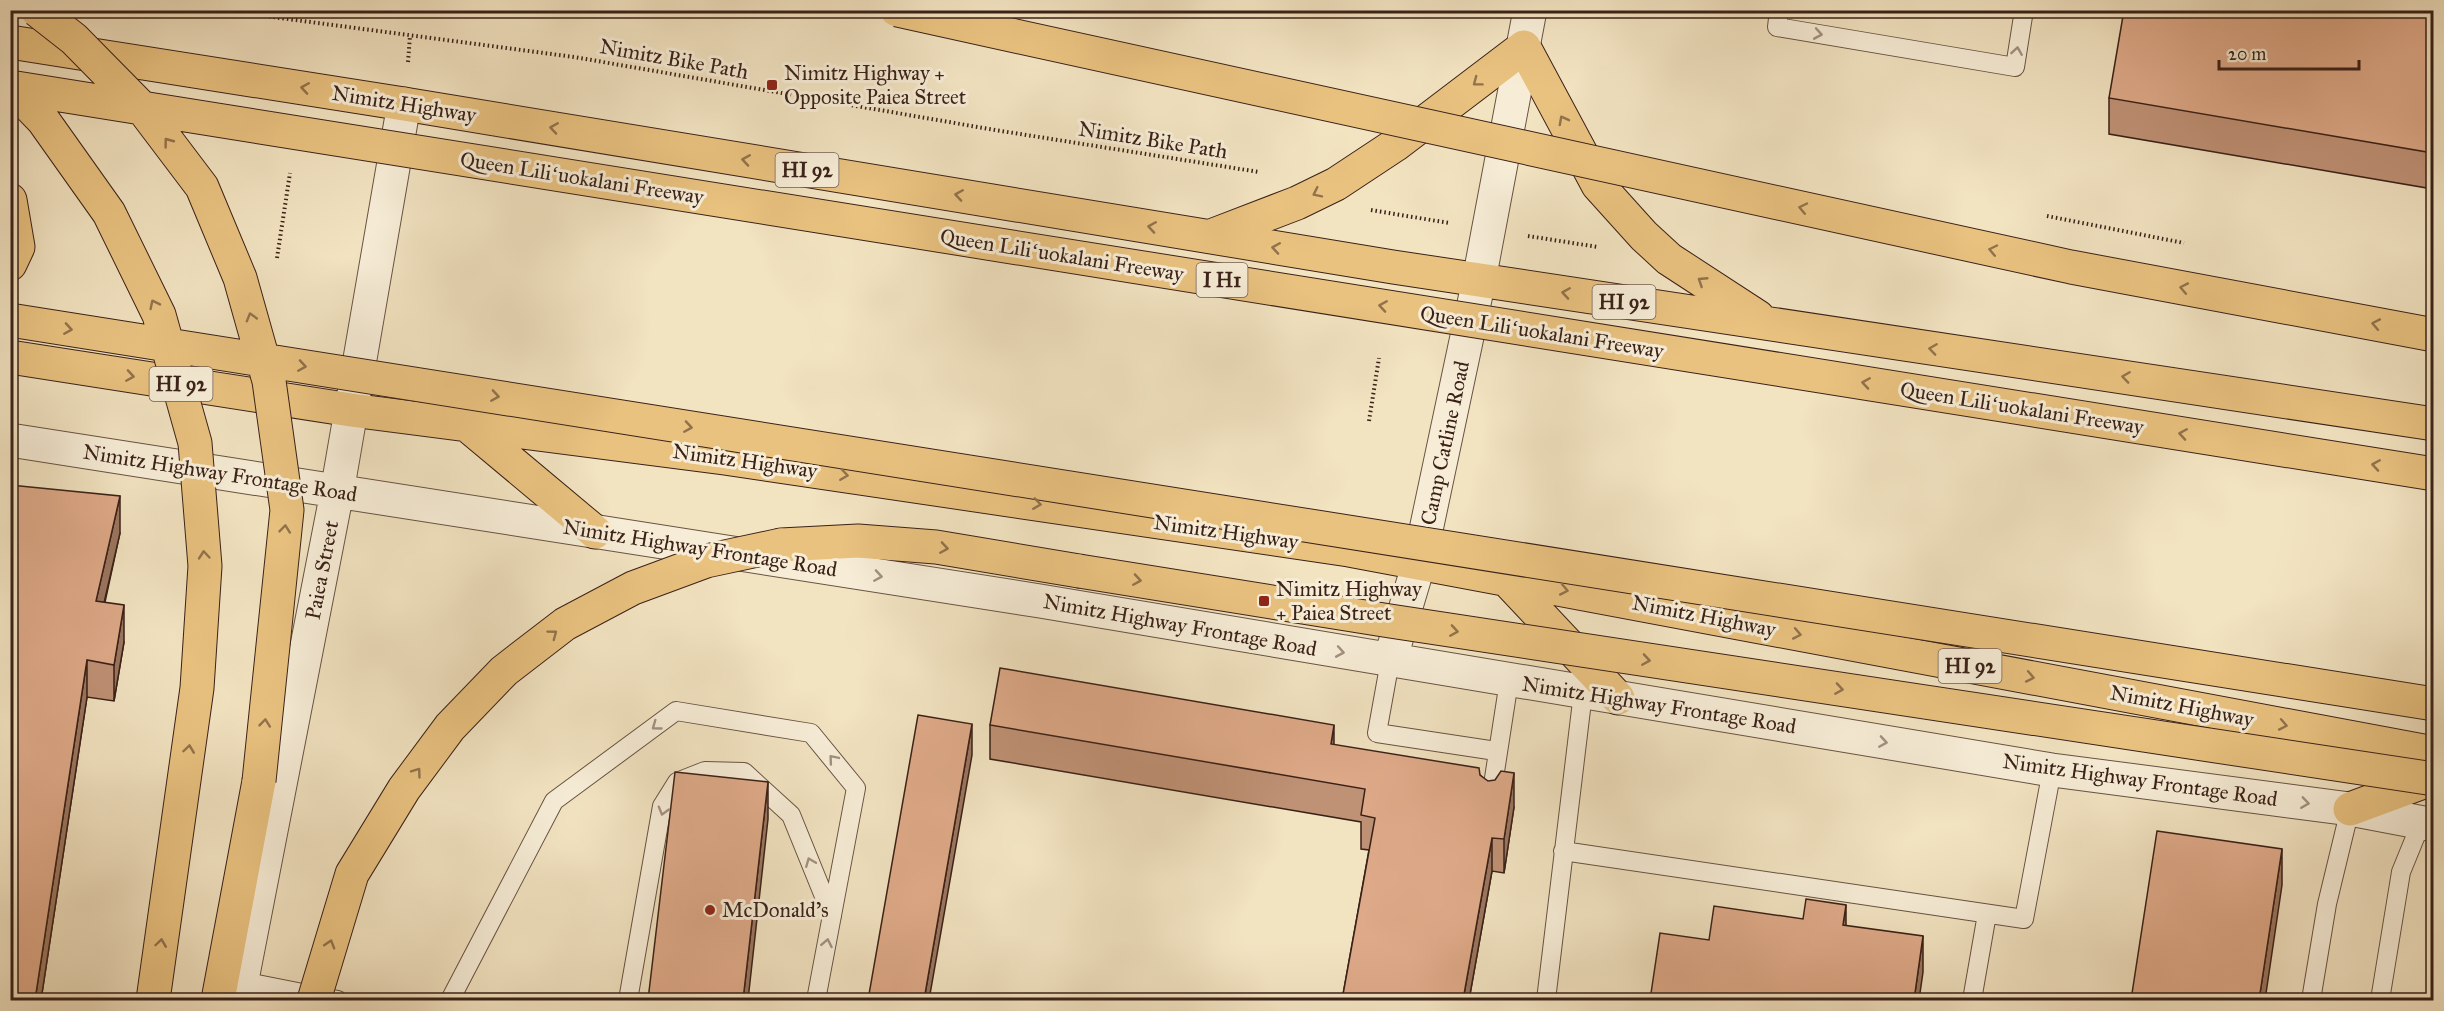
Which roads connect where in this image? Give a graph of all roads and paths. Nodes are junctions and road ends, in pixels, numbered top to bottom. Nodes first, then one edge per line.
1 (37, 10) edge
2 (220, 10) edge
3 (897, 10) edge
4 (1530, 10) edge
5 (1779, 10) edge
6 (2024, 10) edge
7 (10, 42) edge
8 (1524, 47) junction
9 (10, 86) edge
10 (404, 104) junction
11 (292, 161) dead end
12 (1267, 171) dead end
13 (10, 200) edge
14 (1368, 210) dead end
15 (1431, 220) dead end
16 (1521, 234) dead end
17 (1209, 237) junction
18 (1603, 248) dead end
19 (10, 264) edge
20 (275, 268) dead end
21 (1479, 280) junction
22 (10, 320) edge
23 (1769, 324) junction
24 (2433, 335) edge
25 (10, 357) edge
26 (1379, 358) dead end
27 (351, 410) junction
28 (1369, 421) dead end
29 (466, 424) junction
30 (2433, 424) edge
31 (10, 440) edge
32 (2433, 474) edge
33 (337, 492) junction
34 (595, 532) junction
35 (1419, 563) junction
36 (1506, 579) junction
37 (1390, 661) junction
38 (1509, 681) junction
39 (1583, 693) junction
40 (1618, 698) junction
41 (2433, 704) edge
42 (1496, 752) junction
43 (2433, 753) edge
44 (2052, 770) junction
45 (2433, 778) edge
46 (1490, 804) edge
47 (2350, 809) junction
48 (2427, 824) edge
49 (1563, 851) junction
50 (1987, 914) junction
51 (832, 916) junction
52 (233, 994) edge
53 (153, 1000) edge
54 (314, 1000) edge
55 (338, 1000) edge
56 (450, 1000) edge
57 (628, 1000) edge
58 (816, 1000) edge
59 (1546, 1000) edge
60 (1972, 1000) edge
61 (2311, 1000) edge
62 (2380, 1000) edge

52 -> 1 main road, bridge
2 - 12 path, Nimitz Bike Path
24 -> 3 main road, bridge
4 - 8 street, Camp Catline Road
5 -> 6 lane
10 -> 7 main road, Nimitz Highway / HI 92
8 -> 17 main road
8 - 21 street, Camp Catline Road
23 -> 8 main road
32 -> 9 main road, Queen Liliʻuokalani Freeway / I H1, bridge
53 -> 9 main road, bridge
17 -> 10 main road, Nimitz Highway / HI 92
10 - 27 street, Paiea Street
11 - 20 path
13 - 19 main road
14 - 15 path
16 - 18 path
21 -> 17 main road, Nimitz Highway / HI 92
23 -> 21 main road, Nimitz Highway / HI 92
21 - 35 street, Camp Catline Road
22 -> 41 main road, bridge
30 -> 23 main road, Nimitz Highway / HI 92
25 -> 27 main road, Nimitz Highway / HI 92
26 - 28 path
27 - 29 main road, Nimitz Highway / HI 92
27 - 33 street, Paiea Street
29 - 34 main road
29 -> 35 main road, Nimitz Highway / HI 92
31 - 33 street, Nimitz Highway Frontage Road
33 - 34 street, Nimitz Highway Frontage Road
33 - 52 street, Paiea Street
34 -> 37 street, Nimitz Highway Frontage Road
35 - 36 main road, Nimitz Highway / HI 92
35 - 37 street, Camp Catline Road
36 - 40 main road
36 -> 43 main road, Nimitz Highway / HI 92
37 - 38 street, Nimitz Highway Frontage Road
37 - 42 lane
38 - 39 street, Nimitz Highway Frontage Road
38 - 42 lane
39 - 40 street, Nimitz Highway Frontage Road
39 - 49 lane
40 -> 44 street, Nimitz Highway Frontage Road
42 - 46 lane
44 -> 47 street, Nimitz Highway Frontage Road
44 - 50 lane
45 - 47 main road
54 -> 45 main road, bridge
47 - 48 street, Nimitz Highway Frontage Road
47 - 61 lane
48 - 62 lane
49 - 50 lane
49 - 59 lane
50 - 60 lane
51 -> 56 lane
51 -> 57 lane
58 -> 51 lane
52 - 55 lane

